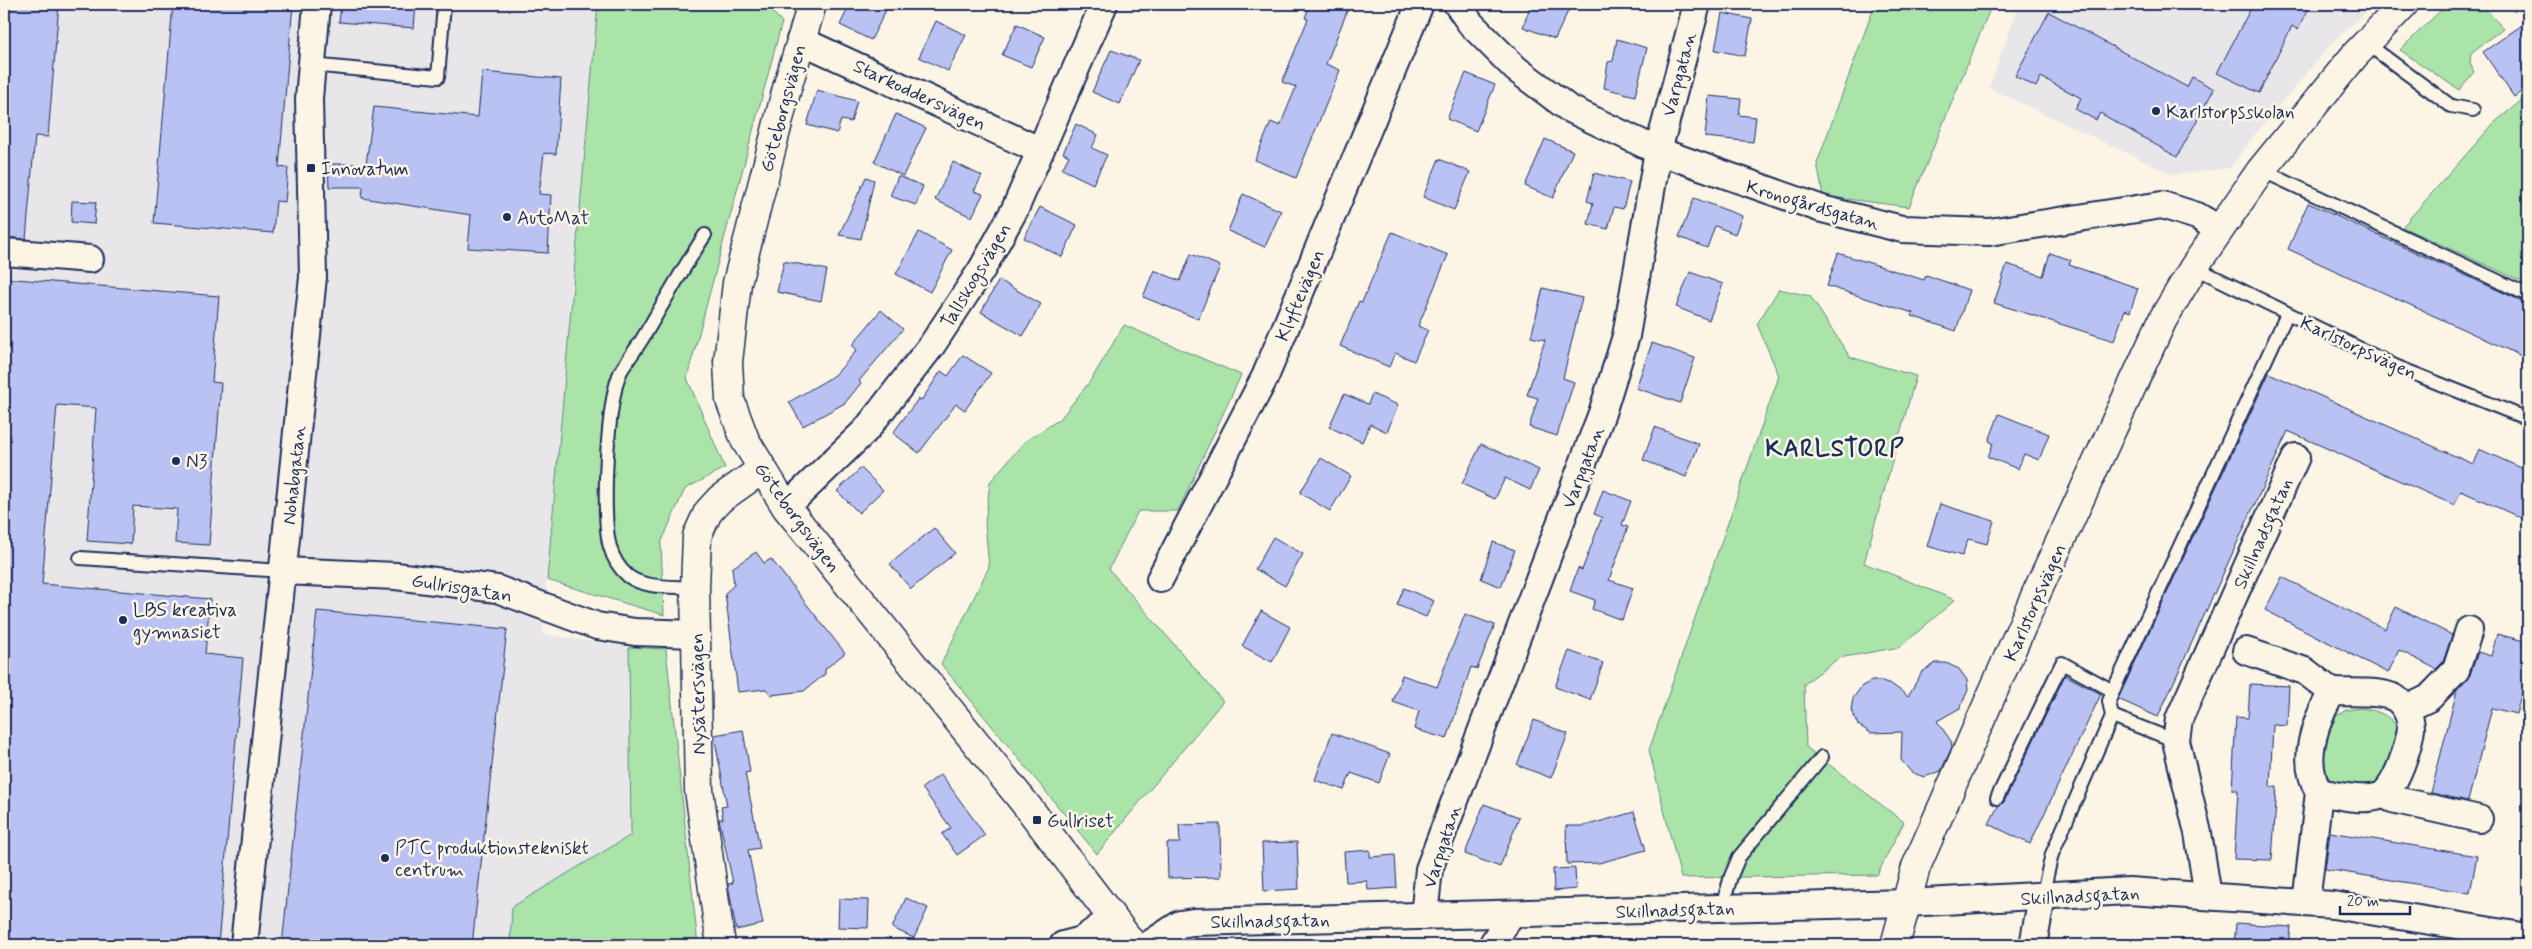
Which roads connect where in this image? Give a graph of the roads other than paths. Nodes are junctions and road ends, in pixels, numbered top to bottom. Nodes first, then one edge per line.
1 (317, 4) edge
2 (444, 4) edge
3 (1104, 4) edge
4 (1420, 4) edge
5 (1457, 4) edge
6 (1697, 4) edge
7 (2404, 4) edge
8 (806, 6) edge
9 (800, 40) junction
10 (2366, 43) junction
11 (311, 65) junction
12 (2473, 110) dead end
13 (1039, 150) junction
14 (1658, 151) junction
15 (2261, 170) junction
16 (2219, 229) junction
17 (705, 235) dead end
18 (4, 252) edge
19 (90, 259) dead end
20 (2194, 267) junction
21 (2528, 295) edge
22 (2287, 314) junction
23 (2528, 419) edge
24 (2296, 458) dead end
25 (761, 470) junction
26 (786, 507) junction
27 (80, 558) dead end
28 (283, 571) junction
29 (1160, 579) dead end
30 (695, 588) junction
31 (2469, 630) dead end
32 (696, 634) junction
33 (2246, 651) dead end
34 (2113, 691) junction
35 (2332, 692) junction
36 (2406, 710) junction
37 (2112, 716) junction
38 (2176, 741) junction
39 (1822, 757) dead end
40 (2319, 792) junction
41 (2386, 792) junction
42 (1997, 798) dead end
43 (2479, 819) dead end
44 (2208, 896) junction
45 (2042, 897) junction
46 (1906, 903) junction
47 (2306, 903) junction
48 (1722, 908) junction
49 (1511, 914) junction
50 (1424, 916) junction
51 (1112, 918) junction
52 (2484, 937) edge
53 (2528, 937) edge
54 (244, 945) edge
55 (721, 945) edge
56 (1063, 945) edge
57 (1133, 945) edge
58 (1148, 945) edge
59 (1492, 945) edge
60 (1895, 945) edge
61 (2033, 945) edge

1 - 11 street, Nohabgatan
2 - 11 lane
3 - 13 street, Tallskogsvägen
4 - 29 street, Klyftevägen
5 - 14 street, Kronogårdsgatan
6 - 14 street, Varpgatan
7 - 10 street, Karlstorpsvägen
8 - 9 street, Göteborgsvägen
9 - 13 street, Starkoddersvägen
9 - 25 street, Göteborgsvägen
10 - 12 lane
10 - 15 street, Karlstorpsvägen
11 - 28 street, Nohabgatan
13 - 26 street, Tallskogsvägen
14 - 16 street, Kronogårdsgatan
14 - 50 street, Varpgatan
15 - 16 street, Karlstorpsvägen
15 - 21 lane
16 - 20 street, Karlstorpsvägen
17 - 30 lane
18 - 19 street
20 - 22 lane, Karlstorpsvägen
20 - 46 street, Karlstorpsvägen
22 - 23 lane, Karlstorpsvägen
22 - 34 lane
24 - 38 street, Skillnadsgatan
25 - 26 street, Göteborgsvägen
25 - 30 street, Nysätersvägen
26 - 51 street, Göteborgsvägen
27 - 28 lane
28 - 32 street, Gullrisgatan
28 - 54 street, Nohabgatan
30 - 32 street, Nysätersvägen
31 - 36 street
32 - 55 street, Nysätersvägen
33 - 35 street
34 - 37 lane
34 - 42 lane
35 - 36 street
35 - 40 street
36 - 41 street
37 - 38 lane
37 - 45 lane
38 - 44 street, Skillnadsgatan
39 - 48 lane
40 - 41 street
40 - 47 street
41 - 43 street
44 - 45 street, Skillnadsgatan
44 - 47 street, Skillnadsgatan
45 - 46 street, Skillnadsgatan
45 - 61 street
46 - 48 street, Skillnadsgatan
46 - 60 street, Karlstorpsvägen
47 - 52 street, Skillnadsgatan
48 - 49 street, Skillnadsgatan
49 - 50 street, Skillnadsgatan
49 - 59 street
50 - 58 street, Skillnadsgatan
51 - 56 street
51 - 57 street, Göteborgsvägen
52 - 53 street, Skillnadsgatan

